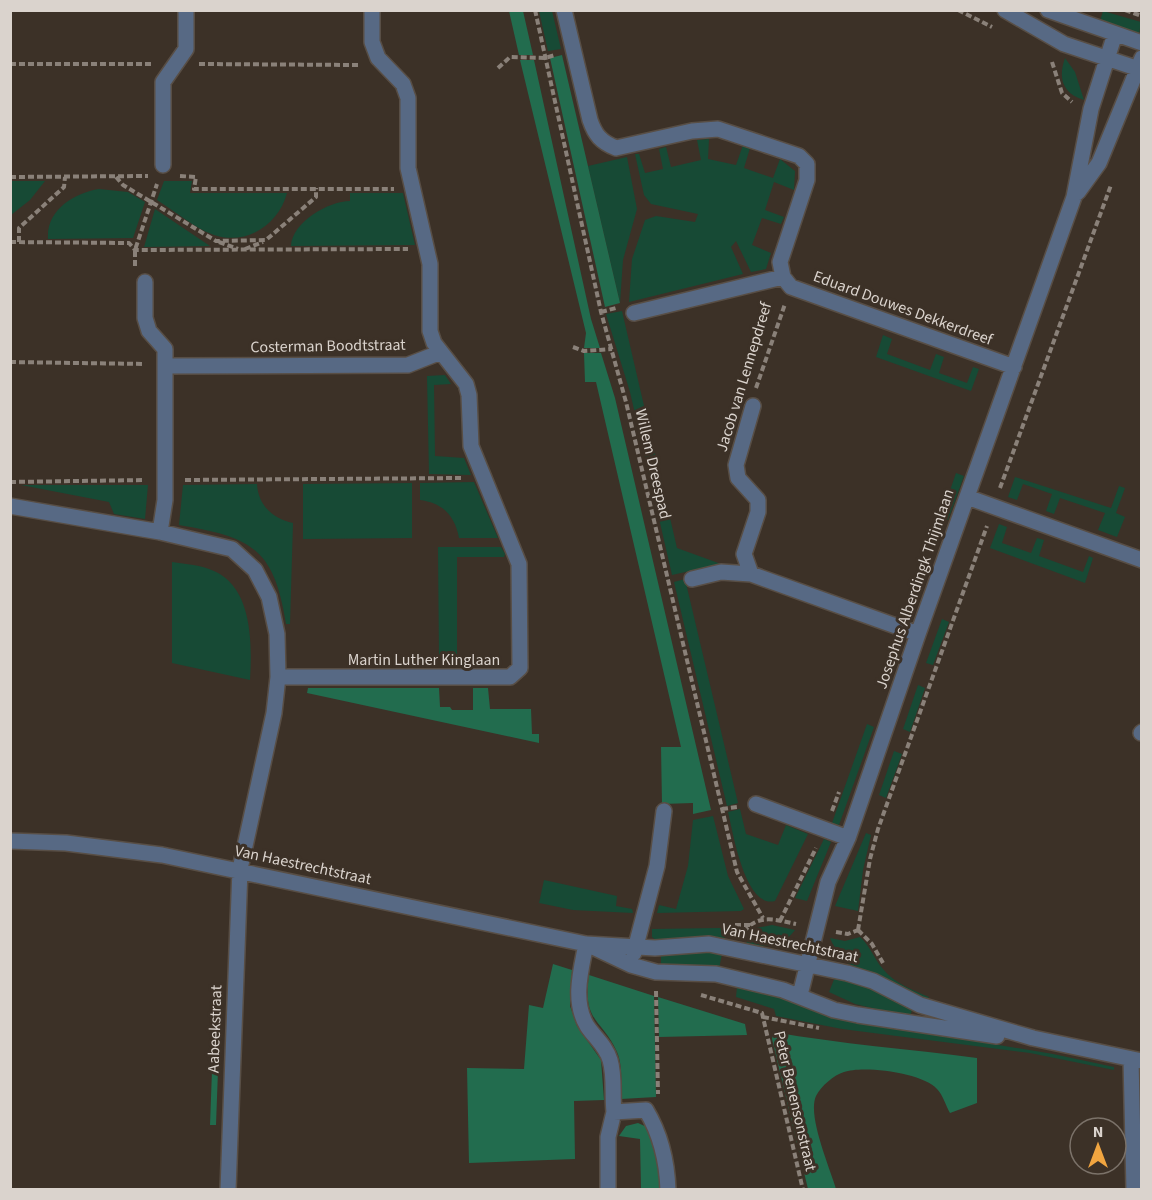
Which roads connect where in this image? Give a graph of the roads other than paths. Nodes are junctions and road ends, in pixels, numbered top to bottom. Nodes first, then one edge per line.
1 (186, 10) edge
2 (372, 10) edge
3 (564, 10) edge
4 (1005, 10) edge
5 (1048, 10) edge
6 (1115, 34) junction
7 (1142, 42) edge
8 (1106, 58) junction
9 (1140, 66) edge
10 (161, 171) road end
11 (1074, 197) junction
12 (145, 282) road end
13 (787, 282) junction
14 (634, 313) dead end
15 (441, 352) junction
16 (165, 366) junction
17 (1014, 367) junction
18 (753, 406) road end
19 (967, 497) junction
20 (10, 506) edge
21 (160, 532) junction
22 (1142, 560) edge
23 (751, 574) junction
24 (692, 579) dead end
25 (918, 634) junction
26 (278, 676) junction
27 (756, 804) dead end
28 (664, 811) dead end
29 (848, 838) junction
30 (10, 841) edge
31 (240, 869) junction
32 (586, 944) junction
33 (636, 946) junction
34 (807, 964) junction
35 (631, 965) junction
36 (800, 995) junction
37 (1033, 1038) junction
38 (1136, 1060) edge
39 (614, 1112) junction
40 (228, 1190) edge
41 (608, 1190) edge
42 (668, 1190) edge
43 (1134, 1190) edge

1 - 10 street
2 - 15 street
3 - 13 street
4 - 8 street
5 - 6 street
6 - 7 street
6 - 8 street, Josephus Alberdingk Thijmlaan
8 - 9 street
8 - 11 street, Josephus Alberdingk Thijmlaan
9 - 11 street, Josephus Alberdingk Thijmlaan
11 - 17 street, Josephus Alberdingk Thijmlaan
12 - 16 street
13 - 14 street
13 - 17 street, Eduard Douwes Dekkerdreef
15 - 16 street, Costerman Boodtstraat
15 - 26 street, Martin Luther Kinglaan
16 - 21 street
17 - 19 street, Josephus Alberdingk Thijmlaan
18 - 23 street, Jacob van Lennepdreef
19 - 22 street
19 - 25 street, Josephus Alberdingk Thijmlaan
20 - 21 street
21 - 26 street
23 - 24 street
23 - 25 street
25 - 29 street, Josephus Alberdingk Thijmlaan
26 - 31 street
27 - 29 street
28 - 33 street
29 - 34 street, Josephus Alberdingk Thijmlaan
30 - 31 street, Van Haestrechtstraat
31 - 32 street, Van Haestrechtstraat
31 - 40 street, Aabeekstraat
32 - 33 street, Van Haestrechtstraat
32 - 35 street, Van Haestrechtstraat
32 - 39 street
33 - 34 street, Van Haestrechtstraat
33 - 35 street
34 - 36 street, Josephus Alberdingk Thijmlaan
34 - 37 street, Van Haestrechtstraat
35 - 36 street, Van Haestrechtstraat
36 - 37 street, Van Haestrechtstraat
37 - 38 street, Van Haestrechtstraat
38 - 43 street
39 - 41 street
39 - 42 street

